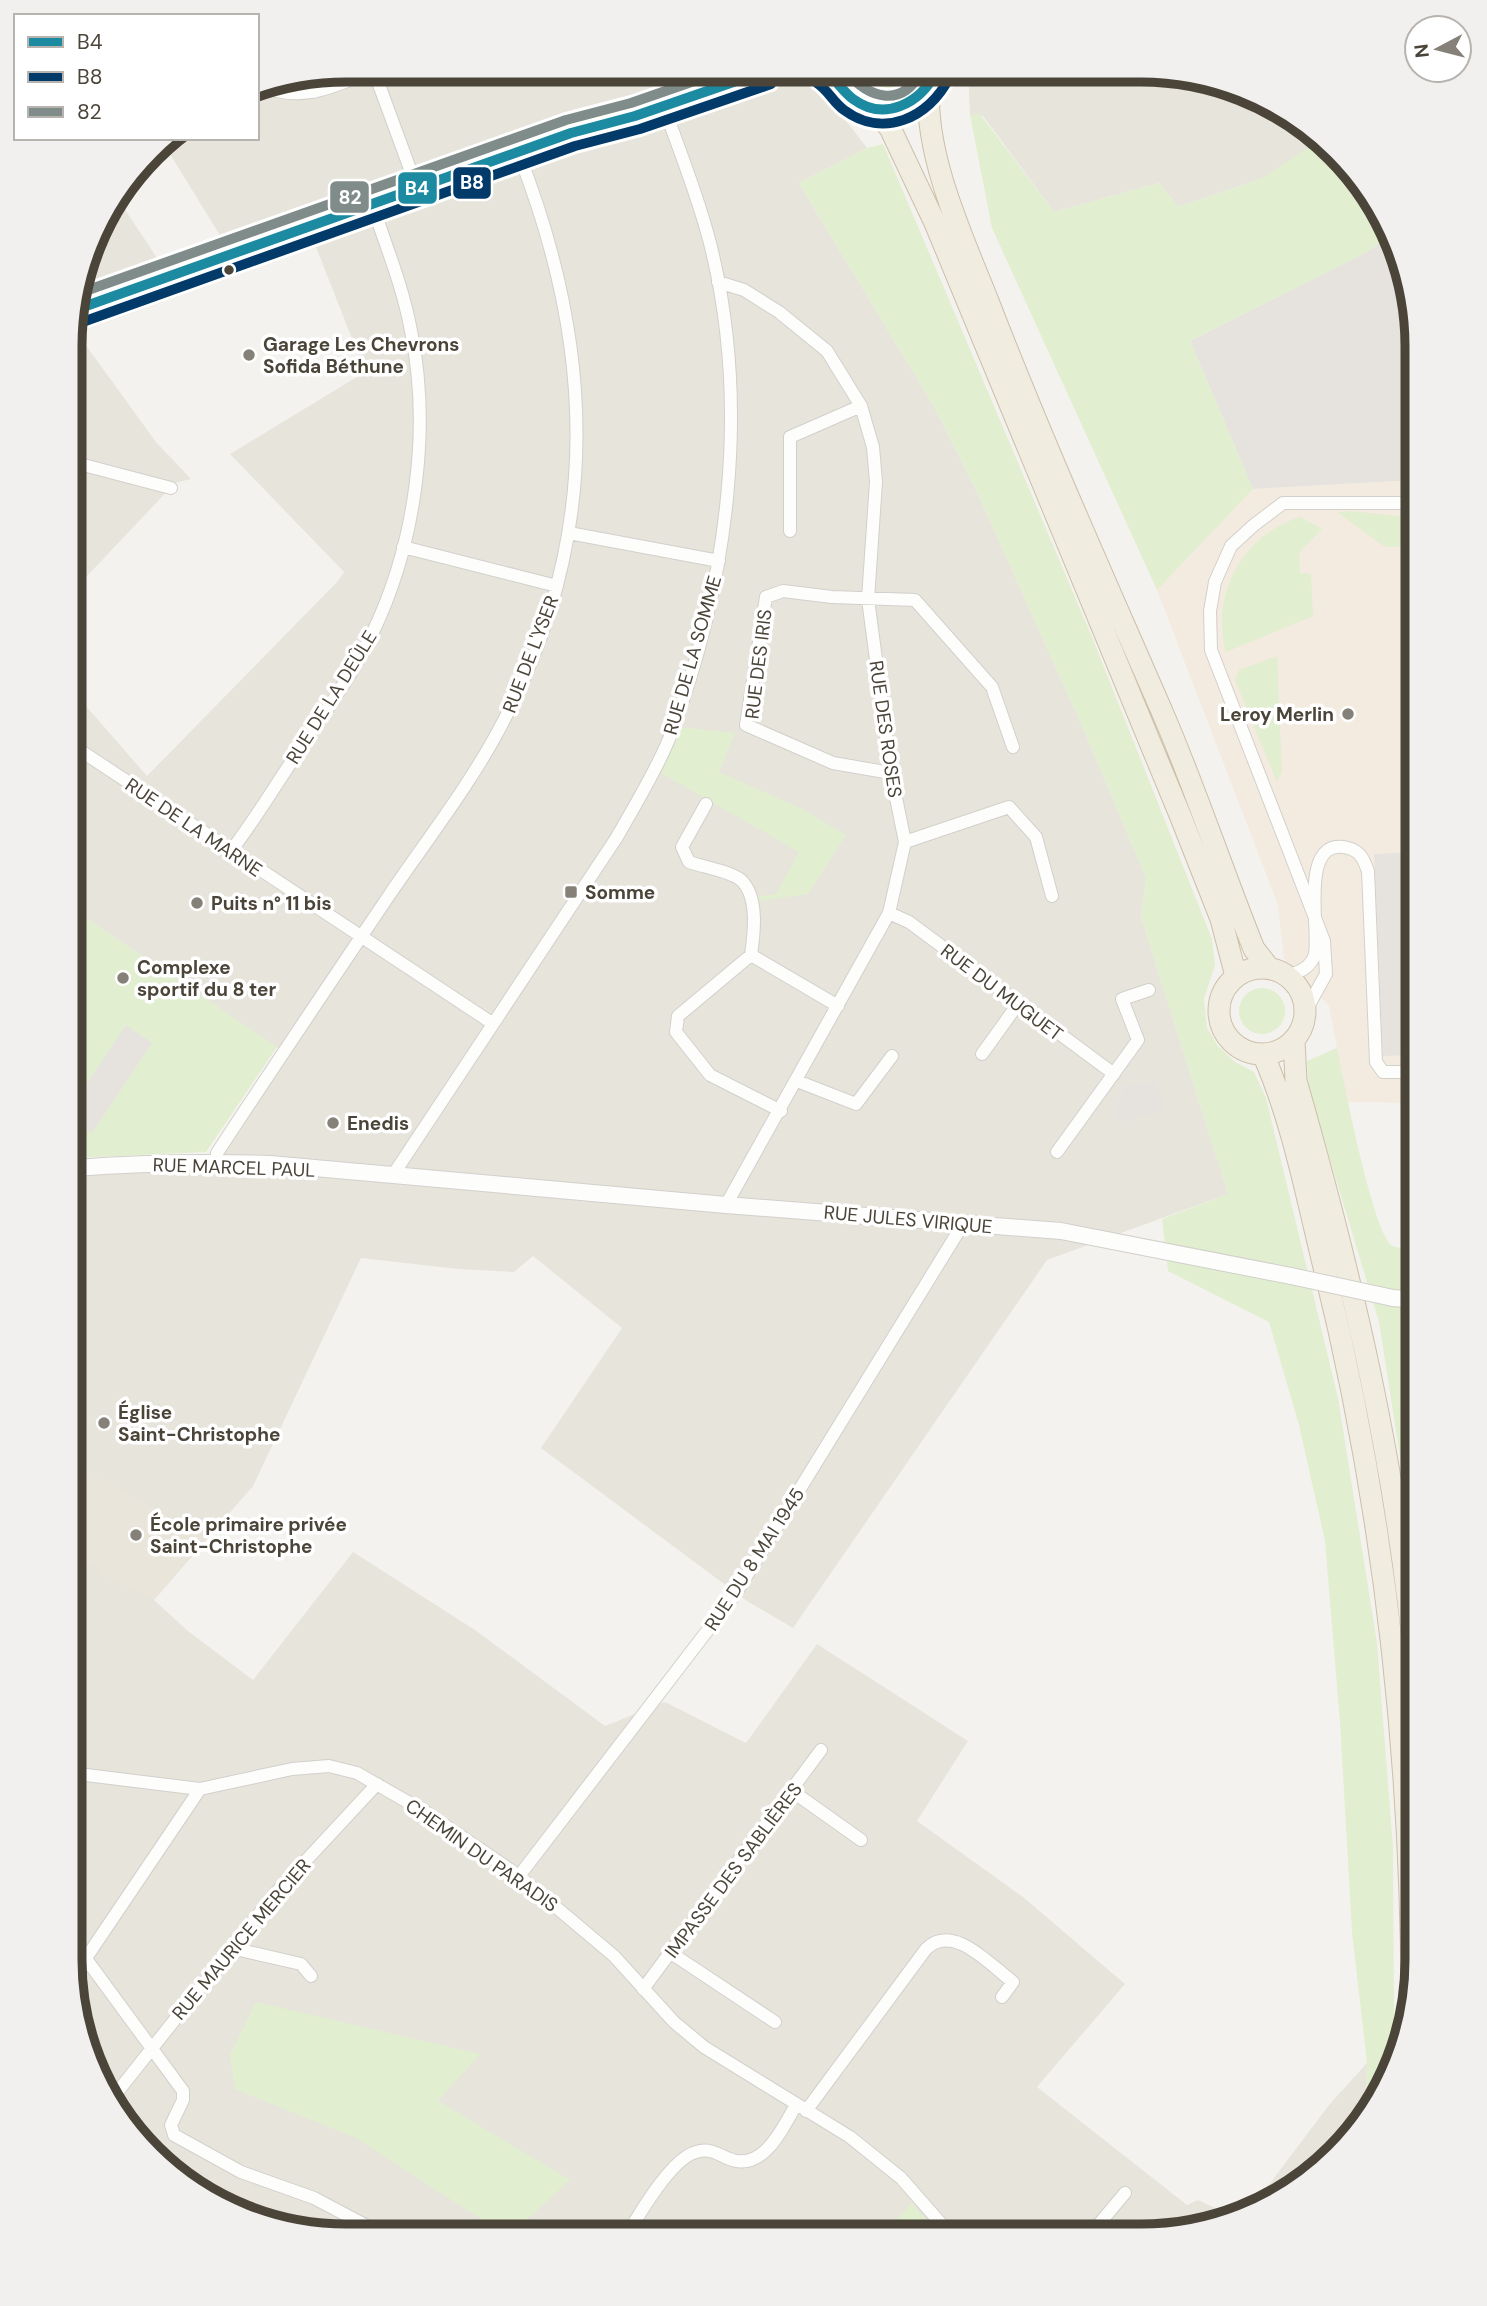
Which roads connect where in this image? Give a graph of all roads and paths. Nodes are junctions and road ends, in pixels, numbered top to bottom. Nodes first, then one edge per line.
1 (340, 82) edge
2 (379, 82) edge
3 (699, 82) edge
4 (712, 82) edge
5 (735, 82) edge
6 (838, 82) edge
7 (931, 82) edge
8 (933, 82) edge
9 (276, 91) edge
10 (664, 107) junction
11 (873, 109) junction
12 (571, 133) junction
13 (518, 152) junction
14 (417, 188) junction
15 (372, 204) junction
16 (718, 282) junction
17 (86, 306) edge
18 (861, 406) junction
19 (82, 465) edge
20 (171, 488) dead end
21 (1405, 502) edge
22 (790, 531) dead end
23 (569, 533) junction
24 (403, 547) junction
25 (719, 561) junction
26 (557, 586) junction
27 (868, 599) junction
28 (1013, 747) dead end
29 (82, 752) edge
30 (891, 773) junction
31 (706, 804) dead end
32 (905, 842) junction
33 (231, 851) junction
34 (1052, 895) dead end
35 (889, 913) junction
36 (1313, 918) junction
37 (362, 936) junction
38 (751, 955) junction
39 (1278, 972) junction
40 (1236, 976) junction
41 (1149, 990) dead end
42 (1018, 1004) junction
43 (838, 1006) junction
44 (1305, 1012) junction
45 (492, 1023) junction
46 (1294, 1040) junction
47 (982, 1054) dead end
48 (1263, 1054) junction
49 (892, 1056) dead end
50 (1405, 1072) edge
51 (1114, 1074) junction
52 (797, 1081) junction
53 (781, 1111) junction
54 (1057, 1152) dead end
55 (216, 1162) junction
56 (82, 1169) edge
57 (393, 1175) junction
58 (726, 1205) junction
59 (963, 1224) junction
60 (1405, 1299) edge
61 (1405, 1592) edge
62 (821, 1750) dead end
63 (82, 1774) edge
64 (1405, 1780) edge
65 (377, 1784) junction
66 (200, 1789) junction
67 (792, 1791) junction
68 (861, 1840) dead end
69 (519, 1876) junction
70 (230, 1948) junction
71 (82, 1953) edge
72 (671, 1953) junction
73 (86, 1958) junction
74 (311, 1976) dead end
75 (643, 1989) junction
76 (1002, 1997) dead end
77 (775, 2022) dead end
78 (152, 2048) junction
79 (118, 2091) edge
80 (801, 2108) junction
81 (1125, 2193) dead end
82 (363, 2224) edge
83 (634, 2224) edge
84 (941, 2224) edge
85 (1099, 2224) edge

1 - 9 street
2 - 14 street
3 - 12 main road
4 - 10 main road
5 - 10 main road
6 - 11 highway
7 - 11 highway
8 - 39 highway
10 - 12 main road
10 - 16 street, RUE DE LA SOMME
11 - 40 highway
12 - 13 main road
13 - 14 main road
13 - 23 street, RUE DE L'YSER
14 - 15 main road
15 - 17 main road
15 - 24 street, RUE DE LA DEÛLE
16 - 18 street, RUE DES ROSES
16 - 25 street, RUE DE LA SOMME
18 - 22 street
18 - 27 street, RUE DES ROSES
19 - 20 street
21 - 36 street
23 - 25 street
23 - 26 street, RUE DE L'YSER
24 - 26 street
24 - 33 street, RUE DE LA DEÛLE
25 - 45 street, RUE DE LA SOMME
26 - 37 street, RUE DE L'YSER
27 - 28 street
27 - 30 street, RUE DES ROSES
27 - 30 street, RUE DES IRIS
29 - 33 street, RUE DE LA MARNE
30 - 32 street, RUE DES ROSES
31 - 38 street
32 - 34 street
32 - 35 street, RUE DES ROSES
33 - 37 street, RUE DE LA MARNE
35 - 42 street, RUE DU MUGUET
35 - 43 street, RUE DES ROSES
36 - 39 street
36 - 44 street
36 - 50 street
37 - 45 street, RUE DE LA MARNE
37 - 55 street, RUE DE L'YSER
38 - 43 street
38 - 53 street
39 - 40 highway
39 - 44 highway
40 - 48 highway
41 - 51 street
42 - 47 street
42 - 51 street, RUE DU MUGUET
43 - 52 street, RUE DES ROSES
44 - 46 highway
45 - 57 street, RUE DE LA SOMME
46 - 48 highway
46 - 61 highway
48 - 64 highway
49 - 52 street
51 - 54 street
52 - 53 street, RUE DES ROSES
53 - 58 street, RUE DES ROSES
55 - 56 street, RUE MARCEL PAUL
55 - 57 street, RUE MARCEL PAUL
57 - 58 street, RUE JULES VIRIQUE
58 - 59 street, RUE JULES VIRIQUE
59 - 60 street, RUE JULES VIRIQUE, bridge
59 - 69 street, RUE DU 8 MAI 1945
62 - 67 street, IMPASSE DES SABLIÈRES
63 - 66 street, CHEMIN DU PARADIS
65 - 66 street, CHEMIN DU PARADIS
65 - 69 street, CHEMIN DU PARADIS
65 - 70 street, RUE MAURICE MERCIER
66 - 73 street
67 - 68 street
67 - 72 street, IMPASSE DES SABLIÈRES
69 - 75 street, CHEMIN DU PARADIS
70 - 74 street
70 - 78 street, RUE MAURICE MERCIER
71 - 73 street
72 - 75 street, IMPASSE DES SABLIÈRES
72 - 77 street
73 - 78 street
75 - 80 street, CHEMIN DU PARADIS
76 - 80 street
78 - 79 street, RUE MAURICE MERCIER
78 - 82 street
80 - 83 street
80 - 84 street, CHEMIN DU PARADIS
81 - 85 street

